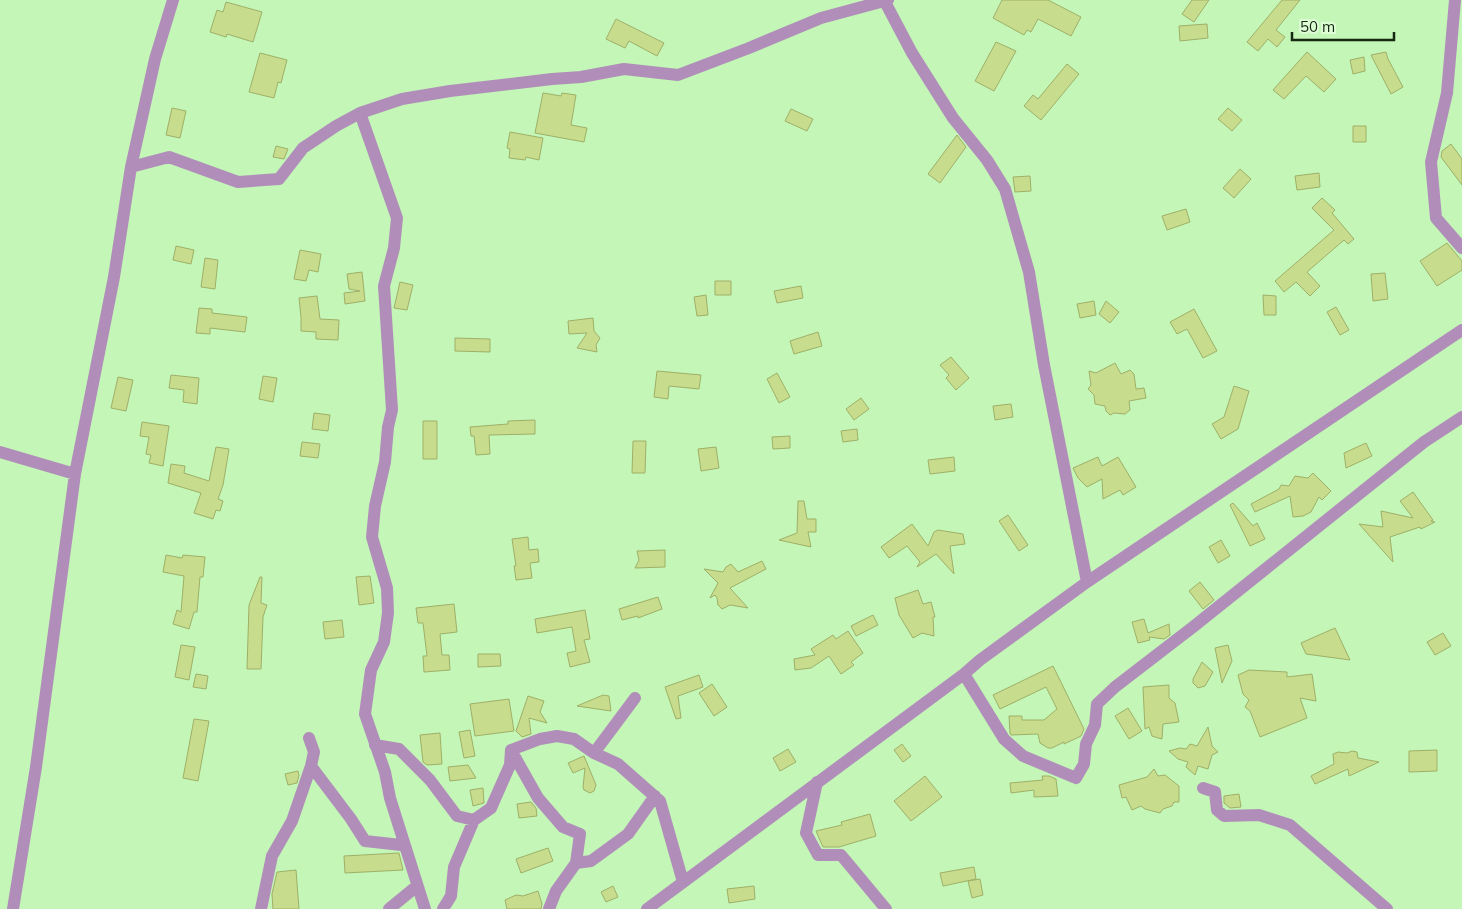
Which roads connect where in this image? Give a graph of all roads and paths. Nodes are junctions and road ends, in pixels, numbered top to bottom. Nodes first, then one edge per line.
1 (173, 0) edge
2 (1455, 0) edge
3 (886, 1) edge
4 (360, 113) junction
5 (131, 166) junction
6 (1462, 248) edge
7 (1462, 330) edge
8 (1462, 417) edge
9 (0, 452) edge
10 (75, 474) junction
11 (1087, 582) junction
12 (964, 674) junction
13 (635, 698) dead end
14 (309, 738) dead end
15 (375, 745) junction
16 (511, 750) junction
17 (594, 754) junction
18 (310, 766) junction
19 (817, 782) junction
20 (1202, 788) dead end
21 (655, 796) junction
22 (474, 820) junction
23 (405, 847) junction
24 (576, 863) junction
25 (683, 882) junction
26 (417, 886) junction
27 (13, 909) edge
28 (261, 909) edge
29 (388, 909) edge
30 (424, 909) edge
31 (443, 909) edge
32 (548, 909) edge
33 (647, 909) edge
34 (886, 909) edge
35 (1387, 909) edge

1 - 5 street
2 - 6 street
3 - 4 street
3 - 11 street
4 - 5 street
4 - 15 street
5 - 10 street
7 - 11 street
8 - 12 street
9 - 10 street
10 - 27 street
11 - 12 street
12 - 19 street
13 - 17 street
14 - 18 street
15 - 22 street
15 - 23 street
16 - 17 street
16 - 22 street
16 - 24 street
17 - 21 street
18 - 23 street
18 - 28 street
19 - 25 street
19 - 34 street
20 - 35 street
21 - 24 street
21 - 25 street
22 - 31 street
23 - 26 street
24 - 32 street
25 - 33 street
26 - 29 street
26 - 30 street

